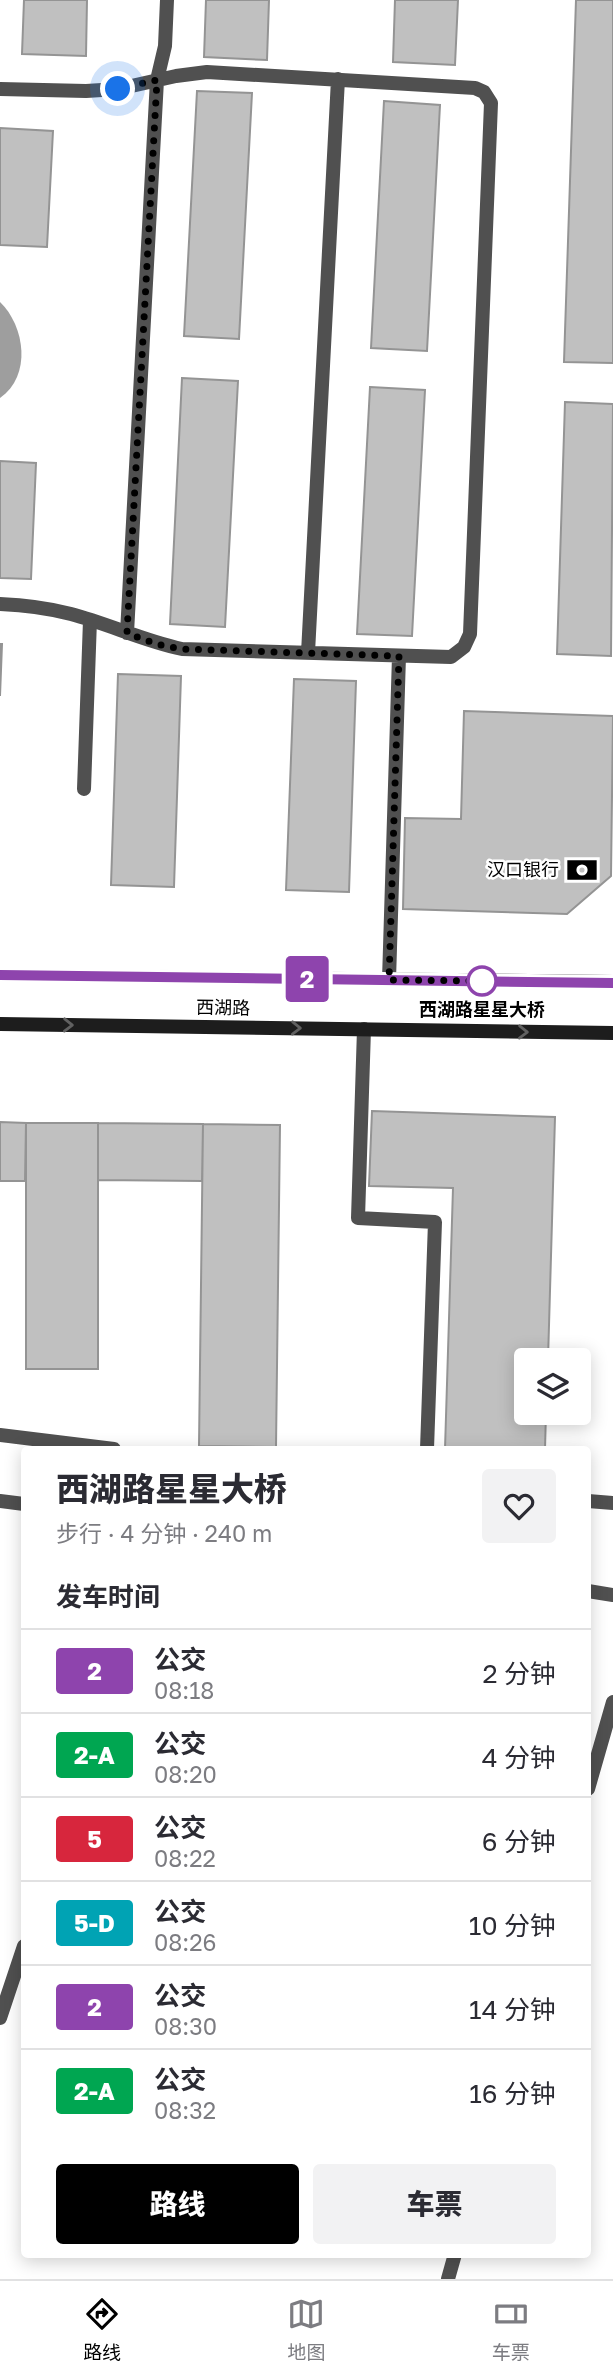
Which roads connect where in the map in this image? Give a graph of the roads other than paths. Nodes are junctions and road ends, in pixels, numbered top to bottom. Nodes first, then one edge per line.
1 (167, 0) edge
2 (338, 79) junction
3 (157, 80) junction
4 (0, 89) edge
5 (0, 604) edge
6 (90, 620) junction
7 (127, 633) junction
8 (308, 653) junction
9 (399, 656) junction
10 (84, 789) dead end
11 (0, 975) edge
12 (389, 980) junction
13 (613, 982) edge
14 (0, 1024) edge
15 (364, 1029) junction
16 (613, 1033) edge
17 (0, 1434) edge
18 (91, 1446) edge
19 (428, 1446) edge
20 (0, 1501) edge
21 (591, 1501) edge
22 (613, 1503) edge
23 (21, 1504) edge
24 (591, 1591) edge
25 (613, 1595) edge
26 (613, 1702) edge
27 (591, 1779) edge
28 (21, 1955) edge
29 (0, 2018) edge
30 (455, 2258) edge
31 (448, 2279) edge

1 - 3 street
2 - 3 street
2 - 8 street
2 - 9 street
3 - 4 street
3 - 7 street
5 - 6 street
6 - 7 street
6 - 10 street
7 - 8 street
8 - 9 street
9 - 12 street
11 - 12 main road, 西湖路
12 - 13 main road, 西湖路
14 -> 15 main road, 西湖路
15 -> 16 main road, 西湖路
15 - 19 street
17 - 18 street
20 - 23 street
21 - 22 street
24 - 25 street
26 - 27 street
28 - 29 street
30 - 31 street

